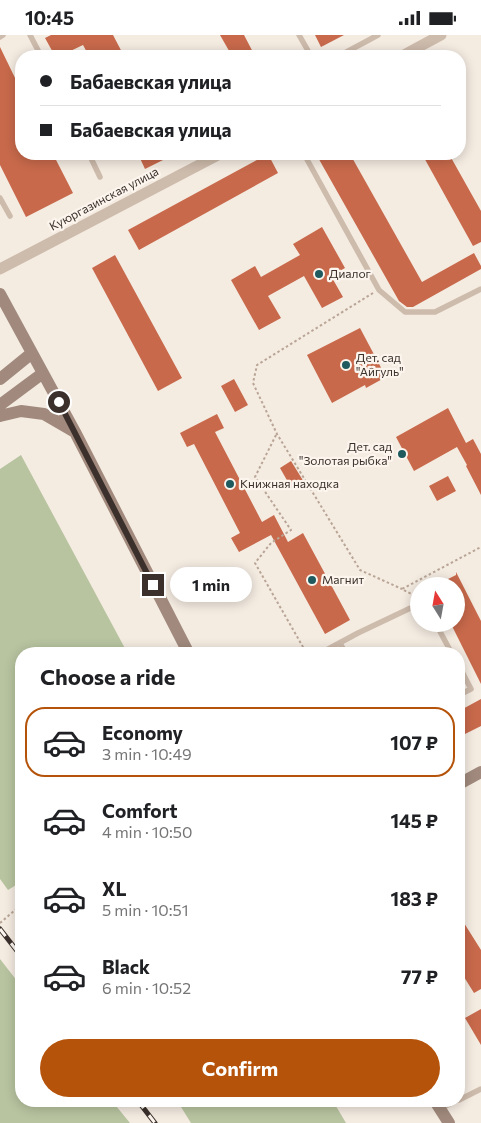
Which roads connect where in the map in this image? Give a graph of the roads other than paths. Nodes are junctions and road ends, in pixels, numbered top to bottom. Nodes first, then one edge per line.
1 (30, 35) edge
2 (299, 35) edge
3 (378, 35) edge
4 (441, 35) edge
5 (38, 50) edge
6 (308, 50) edge
7 (350, 50) edge
8 (413, 50) edge
9 (92, 160) edge
10 (209, 160) edge
11 (307, 160) edge
12 (100, 177) dead end
13 (0, 198) edge
14 (10, 216) dead end
15 (0, 269) edge
16 (481, 289) edge
17 (0, 294) edge
18 (32, 353) junction
19 (43, 373) junction
20 (0, 379) edge
21 (0, 405) edge
22 (0, 416) edge
23 (75, 432) junction
24 (410, 608) edge
25 (441, 633) edge
26 (340, 643) junction
27 (184, 647) edge
28 (332, 647) edge
29 (342, 647) edge
30 (448, 647) edge
31 (465, 678) edge
32 (465, 692) edge
33 (481, 772) edge
34 (465, 781) edge
35 (481, 1089) edge
36 (465, 1096) edge
37 (438, 1107) edge
38 (449, 1123) edge

1 - 5 lane
2 - 6 lane
3 - 7 lane
4 - 8 street
9 - 12 lane
10 - 15 street, Куюргазинская улица
11 - 16 lane
13 - 14 lane
17 - 18 main road
18 - 19 main road
18 - 20 main road
19 - 21 main road
19 - 23 main road
22 - 23 main road
23 - 27 main road
24 - 26 lane
25 - 30 lane
26 - 28 lane
26 - 29 lane
31 - 32 lane
33 - 34 main road
35 - 36 lane
37 - 38 main road

